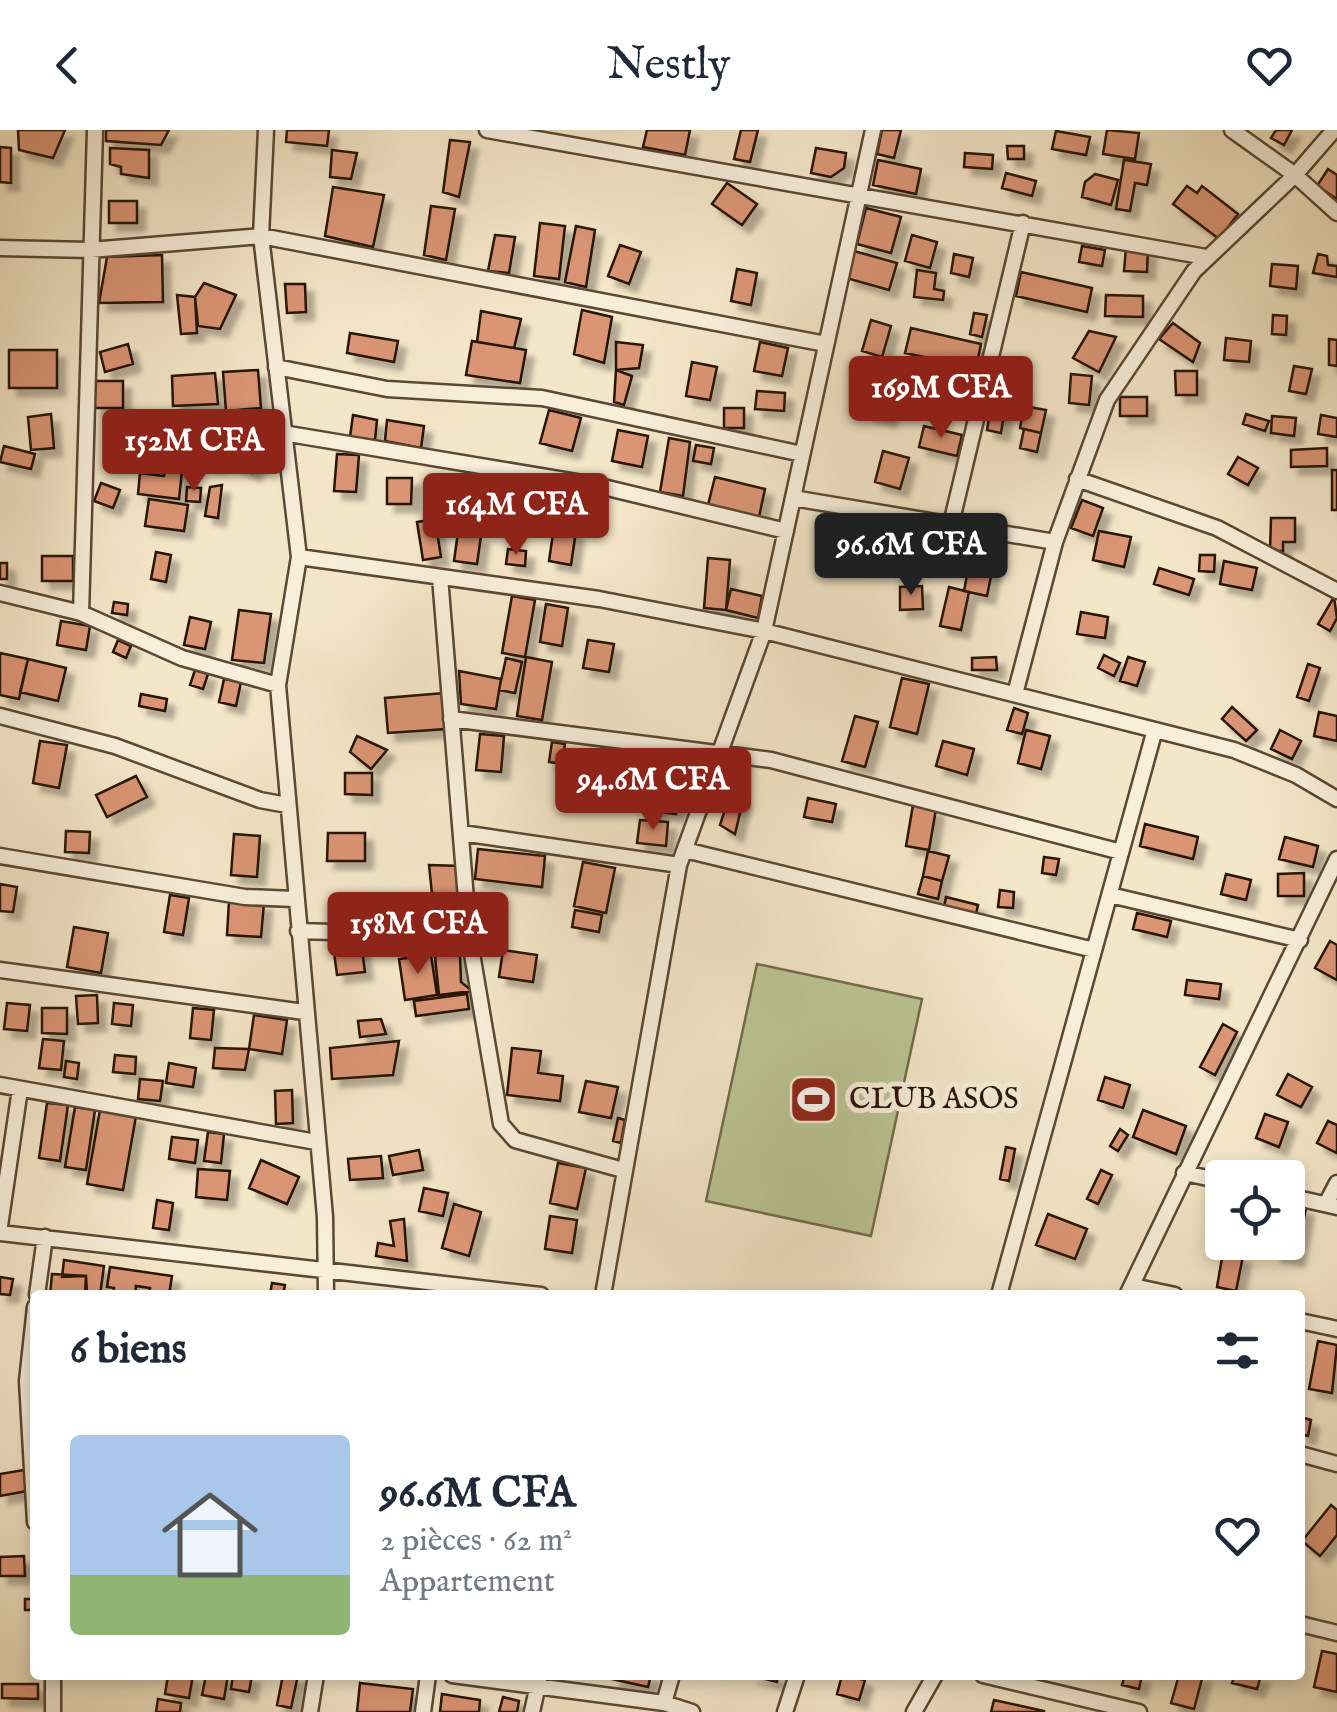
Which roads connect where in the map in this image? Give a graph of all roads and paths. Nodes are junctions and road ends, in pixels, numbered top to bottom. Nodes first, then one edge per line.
1 (94, 130) edge
2 (266, 130) edge
3 (487, 130) edge
4 (873, 130) edge
5 (1232, 130) edge
6 (1334, 130) edge
7 (1295, 175) junction
8 (859, 194) junction
9 (1337, 213) edge
10 (1023, 222) junction
11 (262, 236) junction
12 (0, 248) edge
13 (90, 250) junction
14 (1206, 258) junction
15 (826, 344) junction
16 (276, 368) junction
17 (284, 433) junction
18 (802, 454) junction
19 (1077, 479) junction
20 (792, 498) junction
21 (952, 524) junction
22 (786, 530) junction
23 (1055, 542) junction
24 (299, 557) junction
25 (440, 577) junction
26 (1337, 590) edge
27 (0, 593) edge
28 (82, 613) junction
29 (764, 631) junction
30 (278, 685) junction
31 (1014, 694) junction
32 (0, 716) edge
33 (451, 719) junction
34 (1154, 733) junction
35 (718, 756) junction
36 (1337, 799) edge
37 (286, 805) junction
38 (462, 833) junction
39 (685, 850) junction
40 (1122, 852) junction
41 (0, 856) edge
42 (1337, 859) edge
43 (679, 865) junction
44 (1110, 895) junction
45 (294, 899) junction
46 (298, 931) junction
47 (470, 936) junction
48 (1300, 940) junction
49 (1094, 950) junction
50 (0, 970) edge
51 (304, 1012) junction
52 (0, 1085) edge
53 (20, 1089) junction
54 (316, 1142) junction
55 (623, 1170) junction
56 (1184, 1173) junction
57 (1205, 1177) edge
58 (1337, 1182) edge
59 (1305, 1200) edge
60 (1331, 1206) edge
61 (0, 1230) edge
62 (45, 1237) junction
63 (327, 1269) junction
64 (38, 1290) edge
65 (326, 1290) edge
66 (500, 1290) edge
67 (604, 1290) edge
68 (1000, 1290) edge
69 (1130, 1290) edge
70 (1305, 1323) edge
71 (1337, 1329) edge
72 (30, 1359) edge
73 (30, 1421) edge
74 (1305, 1455) edge
75 (1337, 1464) edge
76 (1305, 1625) edge
77 (1337, 1633) edge
78 (53, 1680) edge
79 (315, 1680) edge
80 (427, 1680) edge
81 (671, 1680) edge
82 (796, 1680) edge
83 (932, 1680) edge
84 (1004, 1680) edge
85 (539, 1682) edge
86 (664, 1703) junction
87 (53, 1712) edge
88 (310, 1712) edge
89 (423, 1712) edge
90 (532, 1712) edge
91 (692, 1712) edge
92 (786, 1712) edge
93 (914, 1712) edge
94 (1138, 1712) edge

1 - 13 street
2 - 11 street
3 - 8 street
4 - 8 street
5 - 7 street
6 - 7 street
7 - 9 street
7 - 14 street
8 - 10 street
8 - 15 street
10 - 14 street
10 - 21 street
11 - 13 street
11 - 15 street
11 - 16 street
12 - 13 street
13 - 28 street
14 - 19 street
15 - 18 street
16 - 17 street
16 - 18 street
17 - 22 street
17 - 24 street
18 - 20 street
19 - 23 street
19 - 26 street
20 - 21 street
20 - 22 street
21 - 23 street
22 - 29 street
23 - 31 street
24 - 25 street
24 - 30 street
25 - 29 street
25 - 33 street
27 - 28 street
28 - 30 street
29 - 31 street
29 - 35 street
30 - 37 street
31 - 34 street
32 - 37 street
33 - 35 street
33 - 38 street
34 - 36 street
34 - 40 street
35 - 39 street
35 - 40 street
37 - 45 street
38 - 43 street
38 - 47 street
39 - 43 street
39 - 49 street
40 - 44 street
41 - 45 street
42 - 48 street
43 - 55 street
44 - 48 street
44 - 49 street
45 - 46 street
46 - 47 street
46 - 51 street
47 - 55 street
48 - 56 street
49 - 68 street
50 - 51 street
51 - 54 street
52 - 53 street
53 - 54 street
53 - 61 street
54 - 63 street
55 - 67 street
56 - 57 street
56 - 69 street
58 - 60 street
59 - 60 street
61 - 62 street
62 - 63 street
62 - 64 street
63 - 65 street
63 - 66 street
70 - 71 street
72 - 73 street
74 - 75 street
76 - 77 street
78 - 87 street
79 - 88 street
80 - 89 street
81 - 86 street
82 - 92 street
83 - 93 street
84 - 94 street
85 - 86 street
85 - 90 street
86 - 91 street

